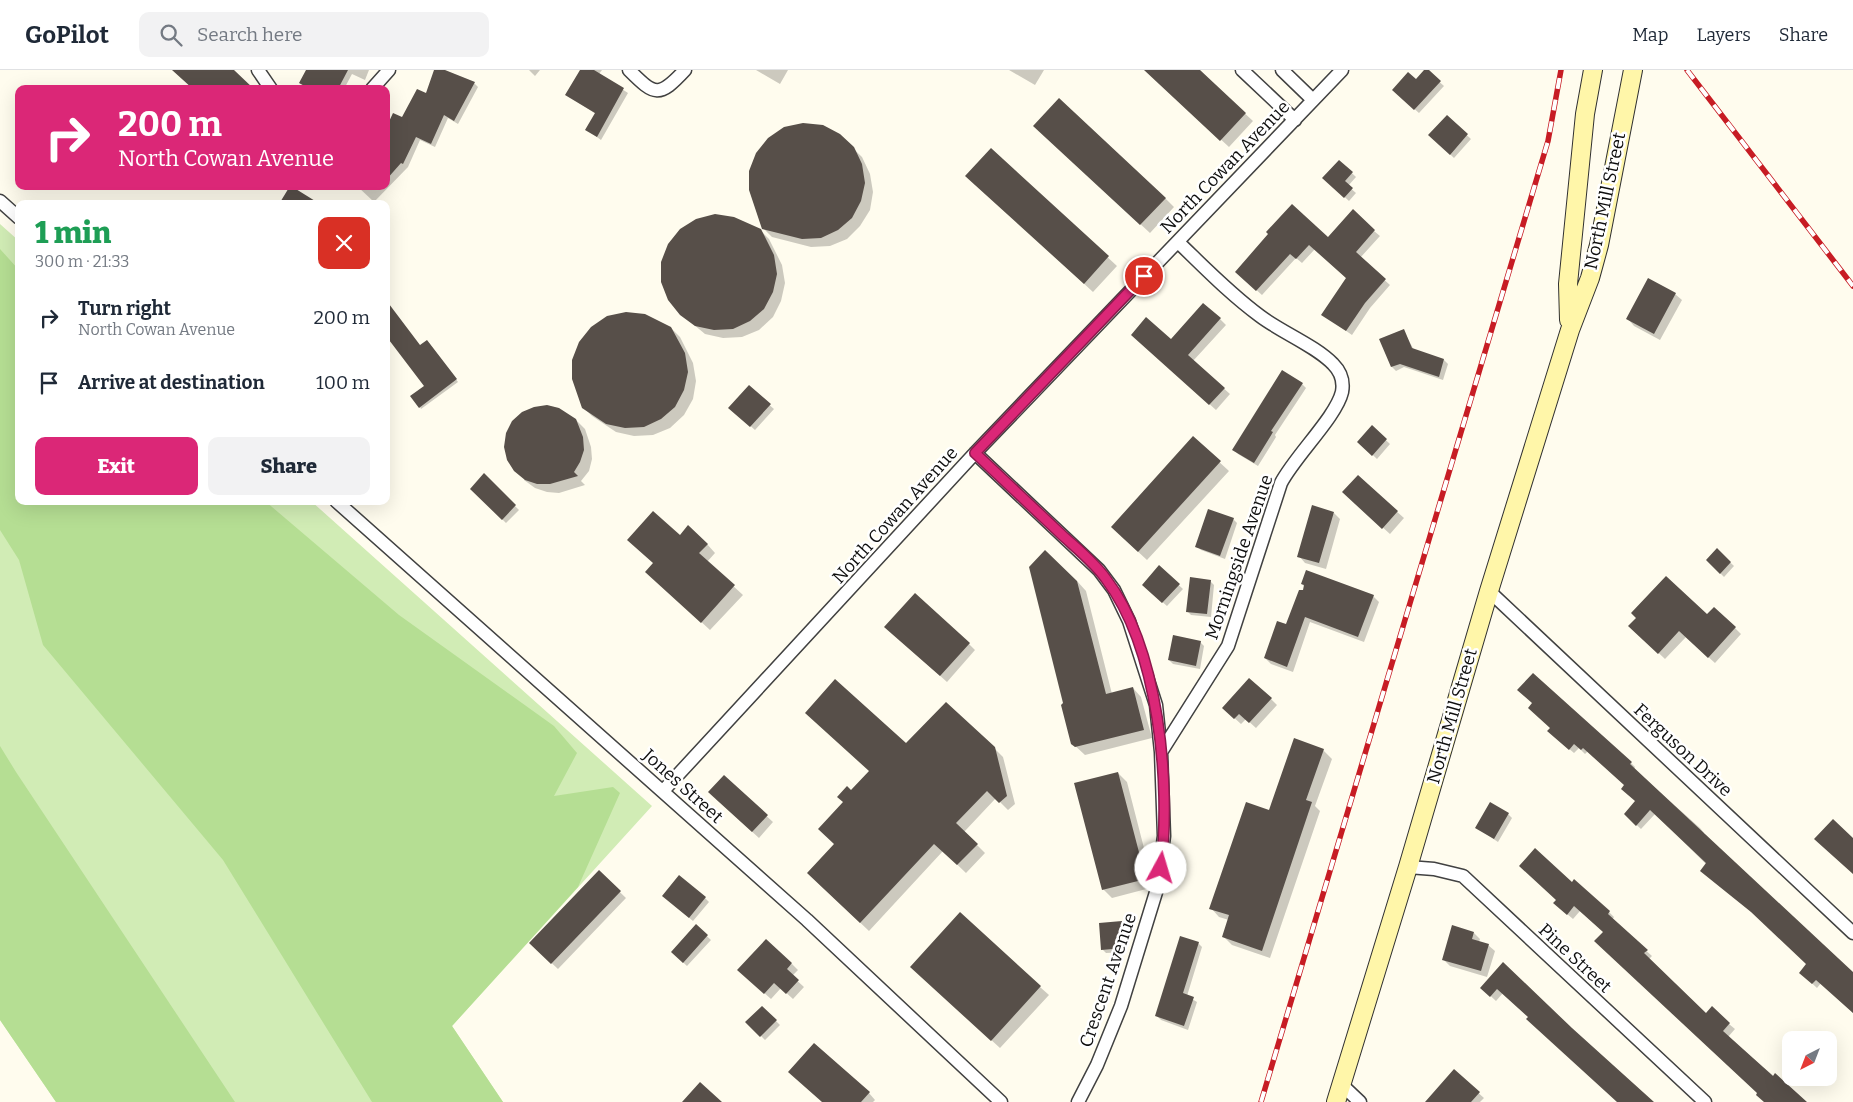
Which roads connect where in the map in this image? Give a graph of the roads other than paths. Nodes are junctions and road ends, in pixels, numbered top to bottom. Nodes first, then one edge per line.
1 (258, 70) edge
2 (390, 70) edge
3 (629, 70) edge
4 (685, 70) edge
5 (1242, 70) edge
6 (1282, 70) edge
7 (1342, 70) edge
8 (1593, 70) edge
9 (1633, 70) edge
10 (268, 85) edge
11 (376, 85) edge
12 (1313, 100) junction
13 (1295, 120) junction
14 (0, 201) edge
15 (15, 214) edge
16 (1178, 242) junction
17 (1570, 330) junction
18 (975, 453) junction
19 (341, 505) edge
20 (1489, 591) junction
21 (1162, 752) junction
22 (663, 791) junction
23 (1408, 867) junction
24 (1853, 933) edge
25 (1341, 1084) junction
26 (1001, 1102) edge
27 (1078, 1102) edge
28 (1336, 1102) edge
29 (1360, 1102) edge
30 (1705, 1102) edge

1 - 10 street
2 - 11 street
3 - 4 street
5 - 13 street
6 - 12 street
7 - 12 street, North Cowan Avenue
8 - 17 main road, North Mill Street
9 - 17 main road, North Mill Street
12 - 13 street, North Cowan Avenue
13 - 16 street, North Cowan Avenue
14 - 15 street
16 - 18 street, North Cowan Avenue
16 - 21 street, Morningside Avenue
17 - 20 main road, North Mill Street
18 - 21 street, Crescent Avenue
18 - 22 street, North Cowan Avenue
19 - 22 street, Jones Street
20 - 23 main road, North Mill Street
20 - 24 street, Ferguson Drive
21 - 27 street, Crescent Avenue
22 - 26 street, Jones Street
23 - 25 main road, North Mill Street
23 - 30 street, Pine Street
25 - 28 main road, North Mill Street
25 - 29 street

